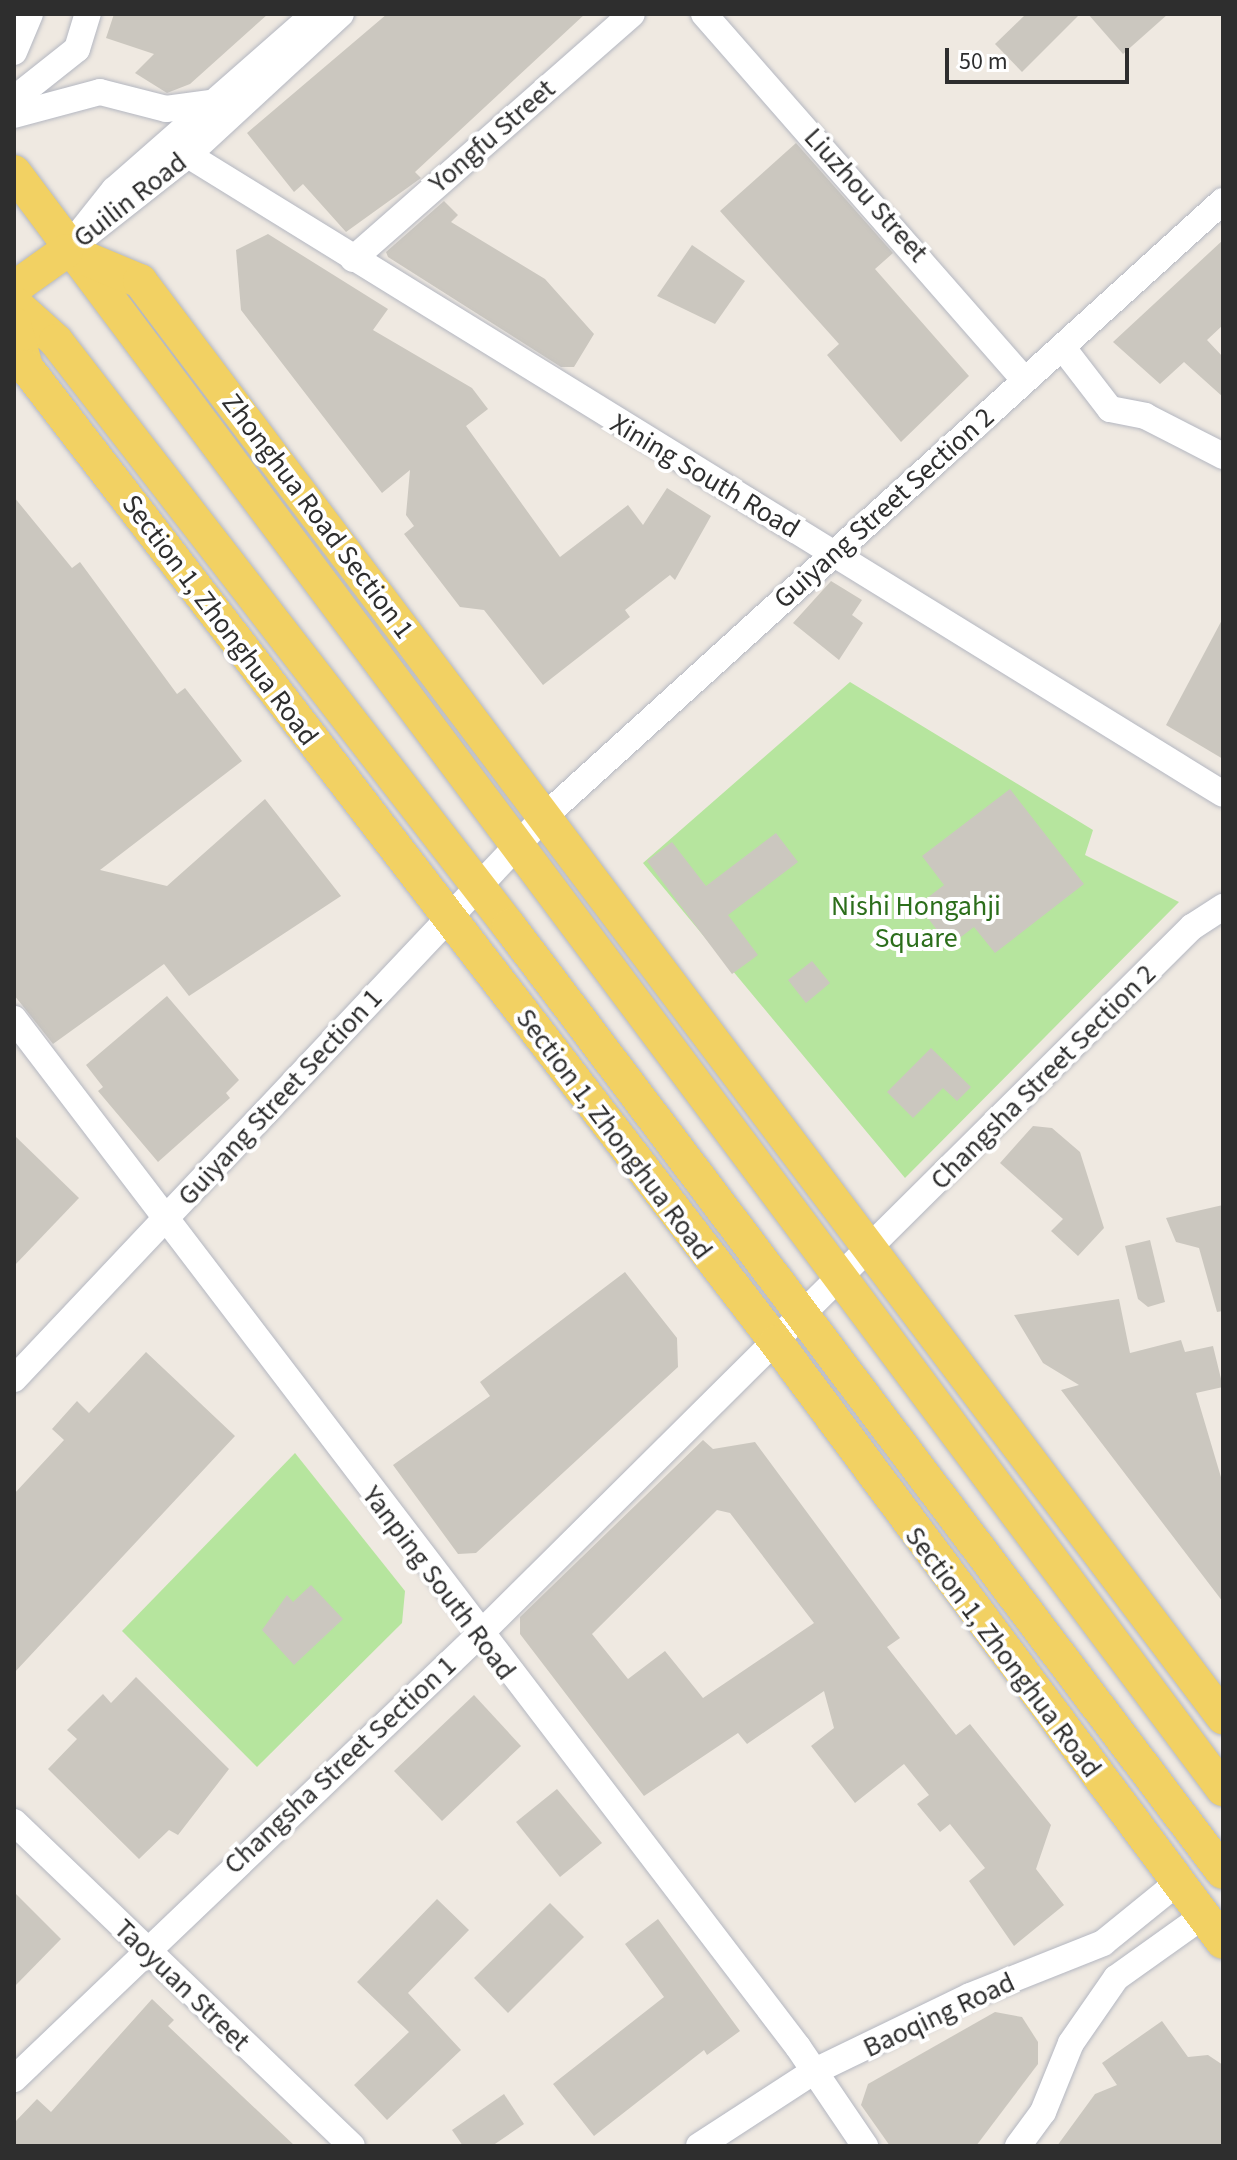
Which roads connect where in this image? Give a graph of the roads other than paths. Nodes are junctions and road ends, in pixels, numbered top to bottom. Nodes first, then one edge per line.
1 (30, 14) edge
2 (88, 14) edge
3 (314, 14) edge
4 (341, 14) edge
5 (632, 14) edge
6 (704, 14) edge
7 (14, 52) edge
8 (14, 99) edge
9 (212, 102) junction
10 (14, 115) edge
11 (188, 155) junction
12 (14, 172) edge
13 (1223, 201) edge
14 (66, 251) junction
15 (353, 259) junction
16 (14, 288) edge
17 (14, 303) edge
18 (14, 324) edge
19 (1063, 348) junction
20 (1024, 379) junction
21 (1223, 456) edge
22 (833, 554) junction
23 (1223, 794) edge
24 (546, 815) junction
25 (515, 846) junction
26 (476, 887) junction
27 (1223, 907) edge
28 (448, 917) junction
29 (14, 1019) edge
30 (168, 1219) junction
31 (868, 1252) junction
32 (839, 1281) junction
33 (803, 1316) junction
34 (776, 1342) junction
35 (14, 1379) edge
36 (479, 1635) junction
37 (1223, 1717) edge
38 (1223, 1789) edge
39 (14, 1822) edge
40 (1219, 1859) edge
41 (1177, 1883) junction
42 (1216, 1919) edge
43 (145, 1949) junction
44 (813, 2072) junction
45 (14, 2079) edge
46 (352, 2146) edge
47 (699, 2146) edge
48 (865, 2146) edge
49 (1018, 2146) edge

1 - 7 street
2 - 8 street
3 - 9 street, Guilin Road
4 - 11 street, Guilin Road
5 - 15 street, Yongfu Street
6 - 20 street, Liuzhou Street
9 - 10 street, Guilin Road
9 - 14 street, Guilin Road
11 - 14 street, Guilin Road
11 - 15 street, Xining South Road
12 - 14 main road
13 - 19 street, Guiyang Street Section 2
14 - 16 main road
14 - 24 main road, Zhonghua Road Section 1
14 - 25 main road
15 - 22 street, Xining South Road
17 - 26 main road, Section 1, Zhonghua Road
18 - 28 main road, Section 1, Zhonghua Road
19 - 20 street, Guiyang Street Section 2
19 - 21 street
20 - 22 street, Guiyang Street Section 2
22 - 23 street, Xining South Road
22 - 24 street, Guiyang Street Section 2
24 - 25 street, Guiyang Street Section 1
24 - 31 main road
25 - 26 street, Guiyang Street Section 1
25 - 32 main road
26 - 28 street, Guiyang Street Section 1
26 - 33 main road, Section 1, Zhonghua Road
27 - 31 street, Changsha Street Section 2
28 - 30 street, Guiyang Street Section 1
28 - 34 main road, Section 1, Zhonghua Road
29 - 30 street, Yanping South Road
30 - 35 street, Guiyang Street Section 1
30 - 36 street, Yanping South Road
31 - 32 street, Changsha Street Section 2
31 - 37 main road
32 - 33 street, Changsha Street Section 1
32 - 38 main road
33 - 34 street, Changsha Street Section 1
33 - 40 main road, Section 1, Zhonghua Road
34 - 36 street, Changsha Street Section 1
34 - 41 main road, Section 1, Zhonghua Road
36 - 43 street, Changsha Street Section 1
36 - 44 street, Yanping South Road
39 - 43 street, Taoyuan Street
40 - 41 main road
41 - 42 main road, Section 1, Zhonghua Road
41 - 44 street, Baoqing Road
42 - 49 street
43 - 45 street, Changsha Street Section 1
43 - 46 street, Taoyuan Street
44 - 47 street, Baoqing Road
44 - 48 street, Yanping South Road

